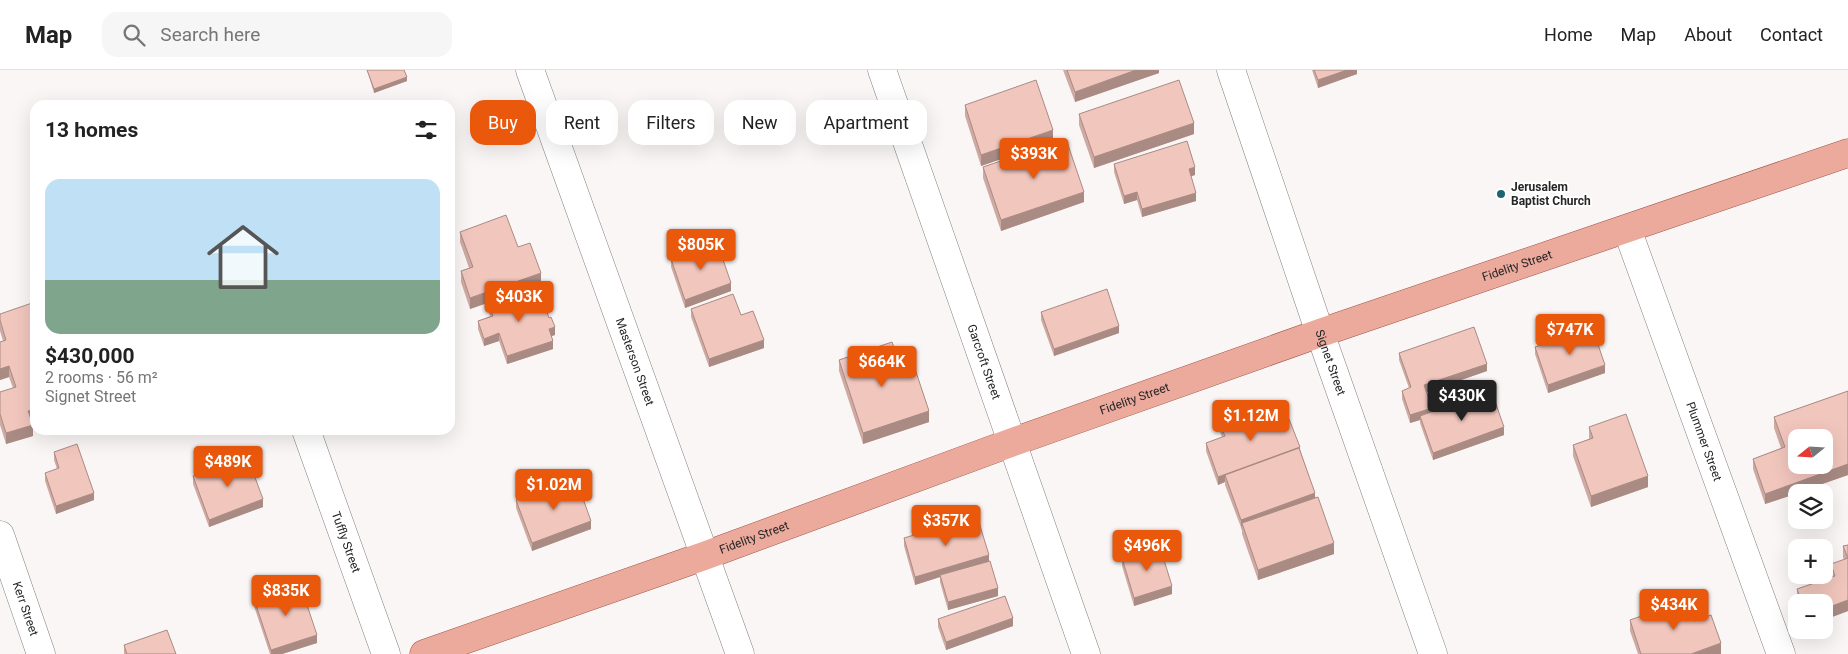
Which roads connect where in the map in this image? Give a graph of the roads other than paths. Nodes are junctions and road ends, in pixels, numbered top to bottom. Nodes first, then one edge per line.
1 (530, 70) edge
2 (882, 70) edge
3 (1231, 70) edge
4 (1848, 153) edge
5 (1627, 229) junction
6 (1320, 333) junction
7 (308, 435) edge
8 (1012, 442) junction
9 (0, 535) edge
10 (704, 556) junction
11 (41, 654) edge
12 (386, 654) edge
13 (424, 654) edge
14 (740, 654) edge
15 (1086, 654) edge
16 (1433, 654) edge
17 (1781, 654) edge

1 - 10 street, Masterson Street
2 - 8 street, Garcroft Street
3 - 6 street, Signet Street
4 - 5 main road, Fidelity Street
5 - 6 main road, Fidelity Street
5 - 17 street, Plummer Street
6 - 8 main road, Fidelity Street
6 - 16 street, Signet Street
7 - 12 street, Tuffly Street
8 - 10 main road, Fidelity Street
8 - 15 street, Garcroft Street
9 - 11 street, Kerr Street
10 - 13 main road, Fidelity Street
10 - 14 street, Masterson Street

